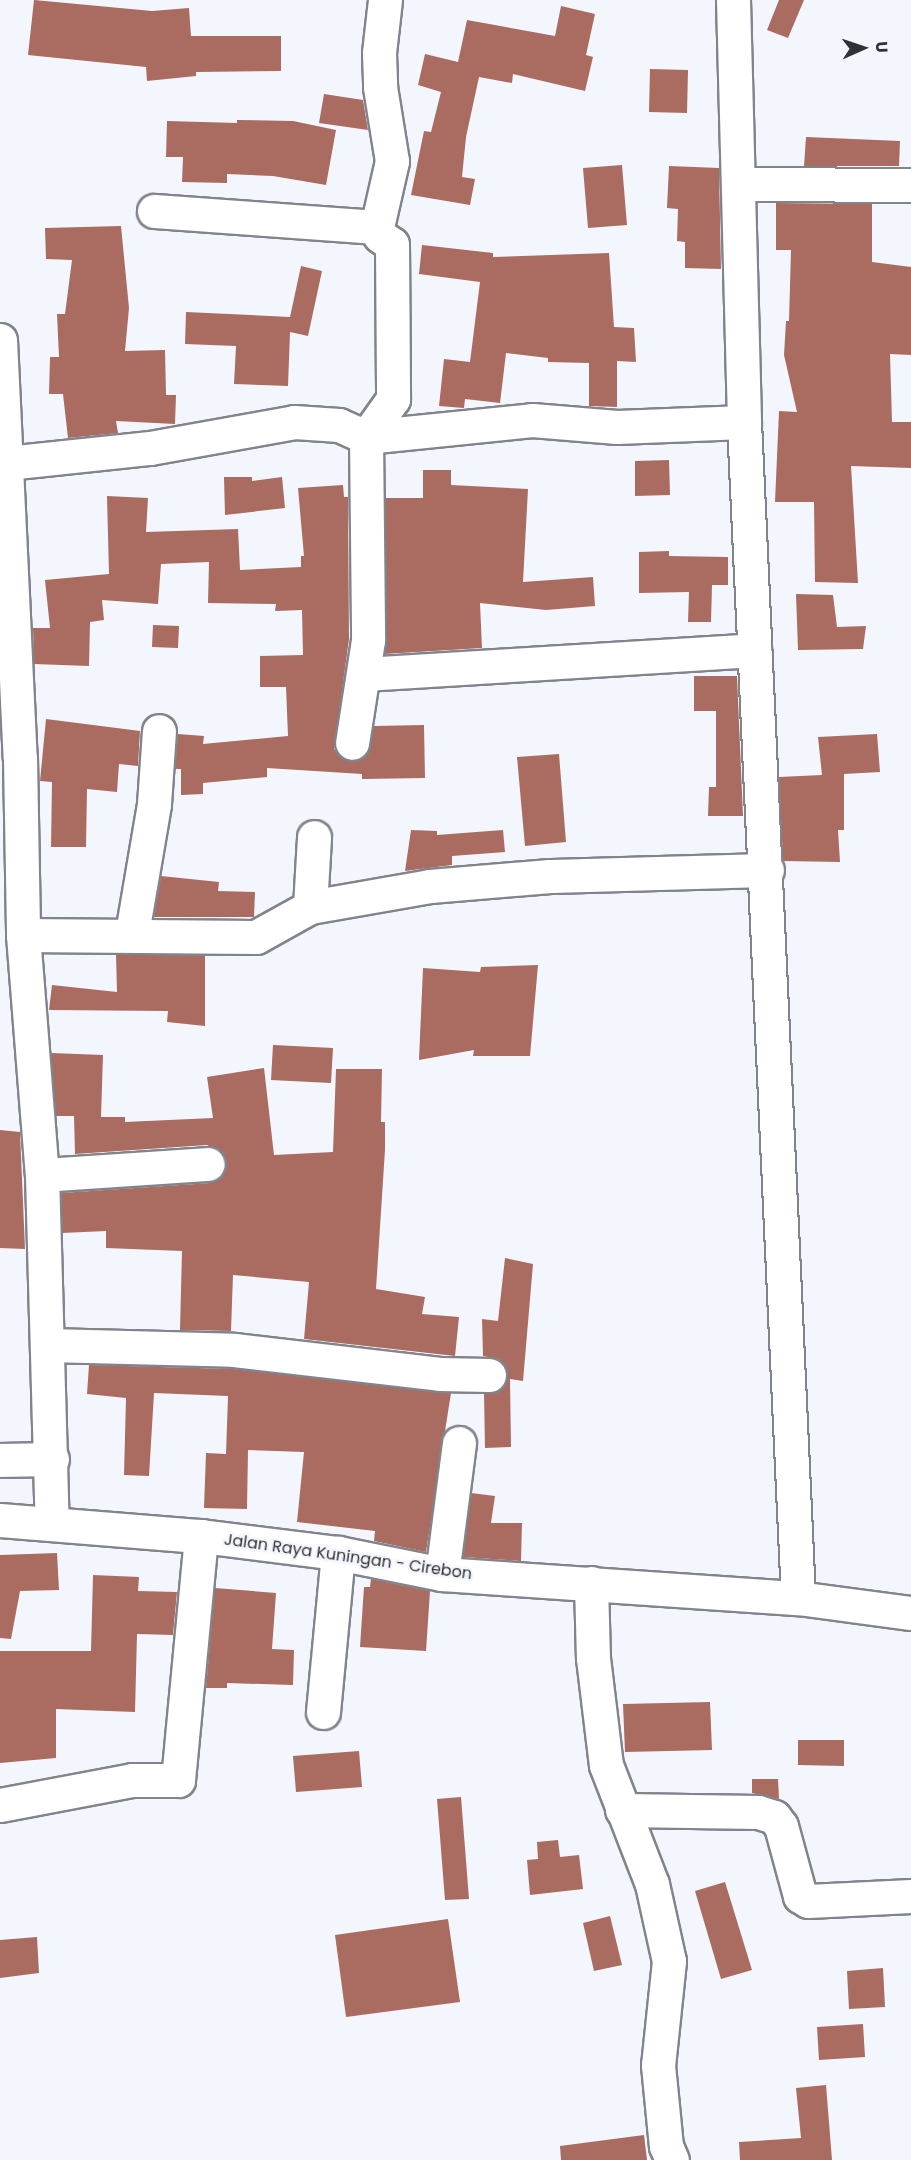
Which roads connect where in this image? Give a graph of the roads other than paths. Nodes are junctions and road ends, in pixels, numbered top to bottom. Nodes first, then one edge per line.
1 (386, 0) edge
2 (733, 0) edge
3 (738, 184) junction
4 (911, 185) edge
5 (154, 210) dead end
6 (377, 227) junction
7 (0, 340) edge
8 (744, 422) junction
9 (366, 437) junction
10 (7, 463) junction
11 (754, 650) junction
12 (364, 674) junction
13 (159, 731) dead end
14 (352, 743) dead end
15 (10, 759) edge
16 (314, 837) dead end
17 (767, 870) junction
18 (310, 907) junction
19 (132, 933) junction
20 (23, 935) junction
21 (208, 1164) dead end
22 (42, 1175) junction
23 (48, 1345) junction
24 (489, 1375) dead end
25 (459, 1443) dead end
26 (52, 1459) junction
27 (0, 1460) edge
28 (0, 1520) edge
29 (52, 1523) junction
30 (201, 1536) junction
31 (338, 1553) junction
32 (442, 1574) junction
33 (591, 1583) junction
34 (798, 1598) junction
35 (911, 1613) edge
36 (323, 1712) dead end
37 (0, 1804) edge
38 (622, 1810) junction
39 (911, 1896) edge
40 (672, 2160) edge

1 - 6 main road
2 - 3 main road
3 - 4 main road
3 - 8 main road
5 - 6 main road
6 - 9 main road
7 - 10 main road
8 - 9 main road
8 - 11 main road
9 - 10 main road
9 - 12 main road
10 - 15 main road
11 - 12 main road
11 - 17 main road
12 - 14 main road
13 - 19 main road
15 - 20 main road
16 - 18 main road
17 - 18 main road
17 - 34 main road
18 - 19 main road
19 - 20 main road
20 - 22 main road
21 - 22 main road
22 - 23 main road
23 - 24 main road
23 - 26 main road
25 - 32 main road
26 - 27 main road
26 - 29 main road
28 - 29 main road, Jalan Raya Kuningan - Cirebon
29 - 30 main road, Jalan Raya Kuningan - Cirebon
30 - 31 main road, Jalan Raya Kuningan - Cirebon
30 - 37 main road
31 - 32 main road, Jalan Raya Kuningan - Cirebon
31 - 36 main road
32 - 33 main road, Jalan Raya Kuningan - Cirebon
33 - 34 main road, Jalan Raya Kuningan - Cirebon
33 - 38 main road
34 - 35 main road, Jalan Raya Kuningan - Cirebon
38 - 39 main road
38 - 40 main road

